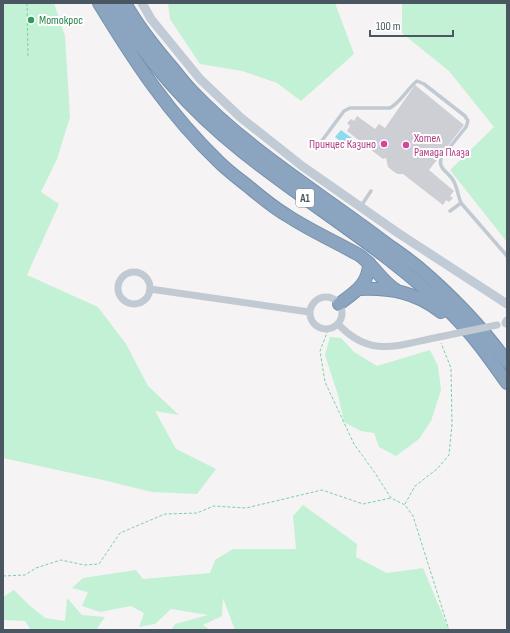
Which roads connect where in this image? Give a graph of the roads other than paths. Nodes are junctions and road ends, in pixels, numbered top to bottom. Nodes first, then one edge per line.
1 (99, 3) edge
2 (112, 3) edge
3 (125, 3) edge
4 (142, 3) edge
5 (318, 146) dead end
6 (370, 191) dead end
7 (461, 203) junction
8 (361, 207) junction
9 (450, 211) dead end
10 (507, 256) edge
11 (369, 263) junction
12 (150, 289) junction
13 (360, 289) junction
14 (396, 290) junction
15 (339, 304) junction
16 (507, 304) edge
17 (309, 312) junction
18 (507, 322) edge
19 (338, 324) junction
20 (489, 339) junction
21 (507, 356) edge
22 (507, 362) edge
23 (507, 385) edge

1 - 11 highway
2 - 23 highway, A1
3 - 20 highway, A1
4 - 8 street
5 - 7 lane
6 - 8 lane
7 - 9 lane
7 - 10 lane
8 - 16 street
11 - 13 highway
11 - 14 highway
12 - 12 street
12 - 17 street
13 - 14 highway
13 - 15 highway
14 - 23 highway
15 - 17 street
15 - 19 street
17 - 19 street
18 - 19 street, bridge
20 - 21 lane
20 - 22 highway, A1

